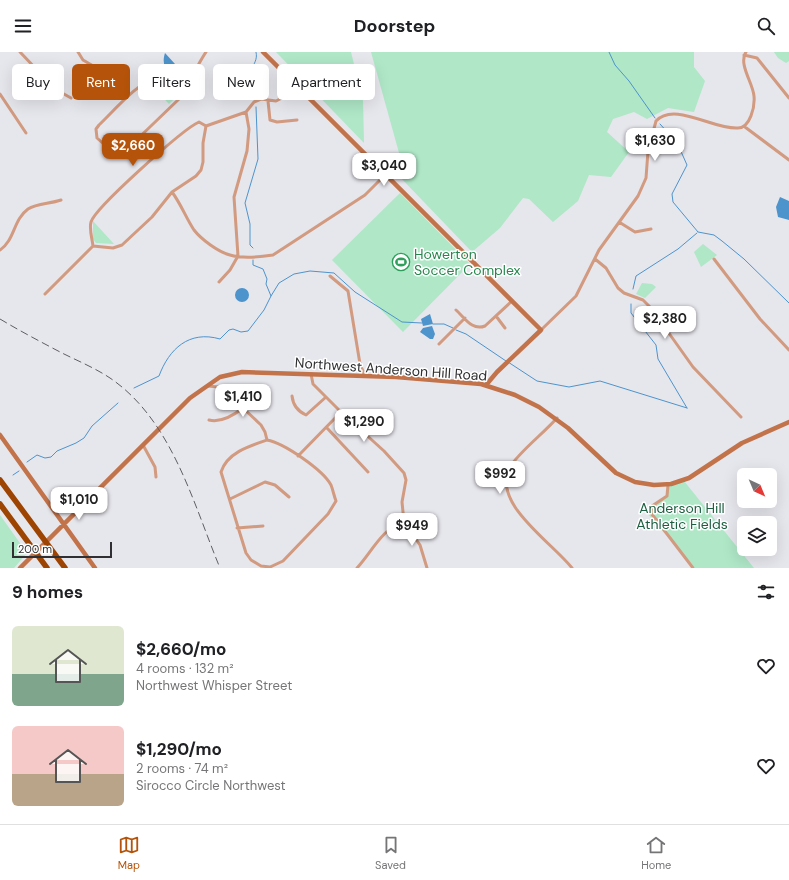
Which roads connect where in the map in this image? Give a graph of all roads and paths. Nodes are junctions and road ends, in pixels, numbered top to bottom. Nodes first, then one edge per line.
1 (20, 52) edge
2 (78, 52) edge
3 (206, 52) edge
4 (263, 52) edge
5 (745, 54) edge
6 (90, 64) edge
7 (199, 64) edge
8 (277, 66) edge
9 (0, 94) edge
10 (182, 94) joint
11 (71, 98) dead end
12 (789, 98) edge
13 (278, 100) edge
14 (312, 100) edge
15 (268, 101) junction
16 (246, 112) junction
17 (296, 120) dead end
18 (206, 126) junction
19 (745, 127) junction
20 (26, 133) dead end
21 (789, 160) edge
22 (386, 174) junction
23 (172, 192) junction
24 (61, 200) dead end
25 (619, 222) junction
26 (651, 229) dead end
27 (93, 246) junction
28 (0, 250) edge
29 (238, 256) junction
30 (714, 259) dead end
31 (595, 260) junction
32 (330, 276) dead end
33 (219, 282) dead end
34 (45, 294) dead end
35 (512, 301) junction
36 (456, 310) dead end
37 (496, 316) junction
38 (465, 318) junction
39 (505, 328) dead end
40 (541, 330) junction
41 (439, 344) dead end
42 (789, 350) edge
43 (311, 374) junction
44 (365, 376) junction
45 (486, 385) junction
46 (207, 386) junction
47 (292, 396) dead end
48 (326, 397) junction
49 (243, 408) junction
50 (341, 412) junction
51 (741, 417) dead end
52 (557, 418) junction
53 (209, 420) dead end
54 (789, 422) edge
55 (327, 428) junction
56 (0, 435) edge
57 (267, 440) junction
58 (143, 445) junction
59 (298, 456) junction
60 (368, 472) dead end
61 (156, 477) dead end
62 (0, 480) edge
63 (668, 485) junction
64 (289, 497) dead end
65 (230, 500) junction
66 (0, 504) edge
67 (404, 522) junction
68 (65, 523) junction
69 (263, 526) dead end
70 (237, 528) junction
71 (20, 568) edge
72 (47, 568) edge
73 (65, 568) edge
74 (95, 568) edge
75 (357, 568) edge
76 (427, 568) edge
77 (572, 568) edge
78 (693, 568) edge

1 - 11 street
2 - 6 street
3 - 7 street
4 - 8 main road
5 - 12 street
5 - 19 street
9 - 20 street
10 - 10 street
13 - 15 street
14 - 22 main road
15 - 16 street
15 - 17 street
16 - 18 street
16 - 29 street
18 - 23 street
18 - 27 street
19 - 21 street
19 - 25 street
22 - 29 street
22 - 35 main road
23 - 27 street
23 - 29 street
24 - 28 street
25 - 26 street
25 - 31 street
27 - 34 street
29 - 33 street
30 - 42 street
31 - 40 street
31 - 51 street
32 - 44 street
35 - 37 street
35 - 40 main road
36 - 38 street
37 - 38 street
37 - 39 street
38 - 41 street
40 - 45 main road
43 - 44 main road, Northwest Anderson Hill Road
43 - 46 main road, Northwest Anderson Hill Road
43 - 48 street
44 - 45 main road, Northwest Anderson Hill Road
45 - 52 main road, Northwest Anderson Hill Road
46 - 49 street
46 - 58 main road, Northwest Anderson Hill Road
47 - 48 street
48 - 50 street
49 - 53 street
49 - 57 street
50 - 55 street
50 - 67 street
52 - 63 main road, Northwest Anderson Hill Road
52 - 77 street
54 - 63 main road, Northwest Anderson Hill Road
55 - 59 street
55 - 60 street
56 - 68 main road
57 - 59 street
57 - 65 street
58 - 61 street
58 - 68 main road, Northwest Anderson Hill Road
59 - 70 street
62 - 73 highway
63 - 78 street
64 - 65 street
65 - 70 street
66 - 72 highway
67 - 75 street
67 - 76 street
68 - 71 main road, Northwest Anderson Hill Road
68 - 74 main road
69 - 70 street

